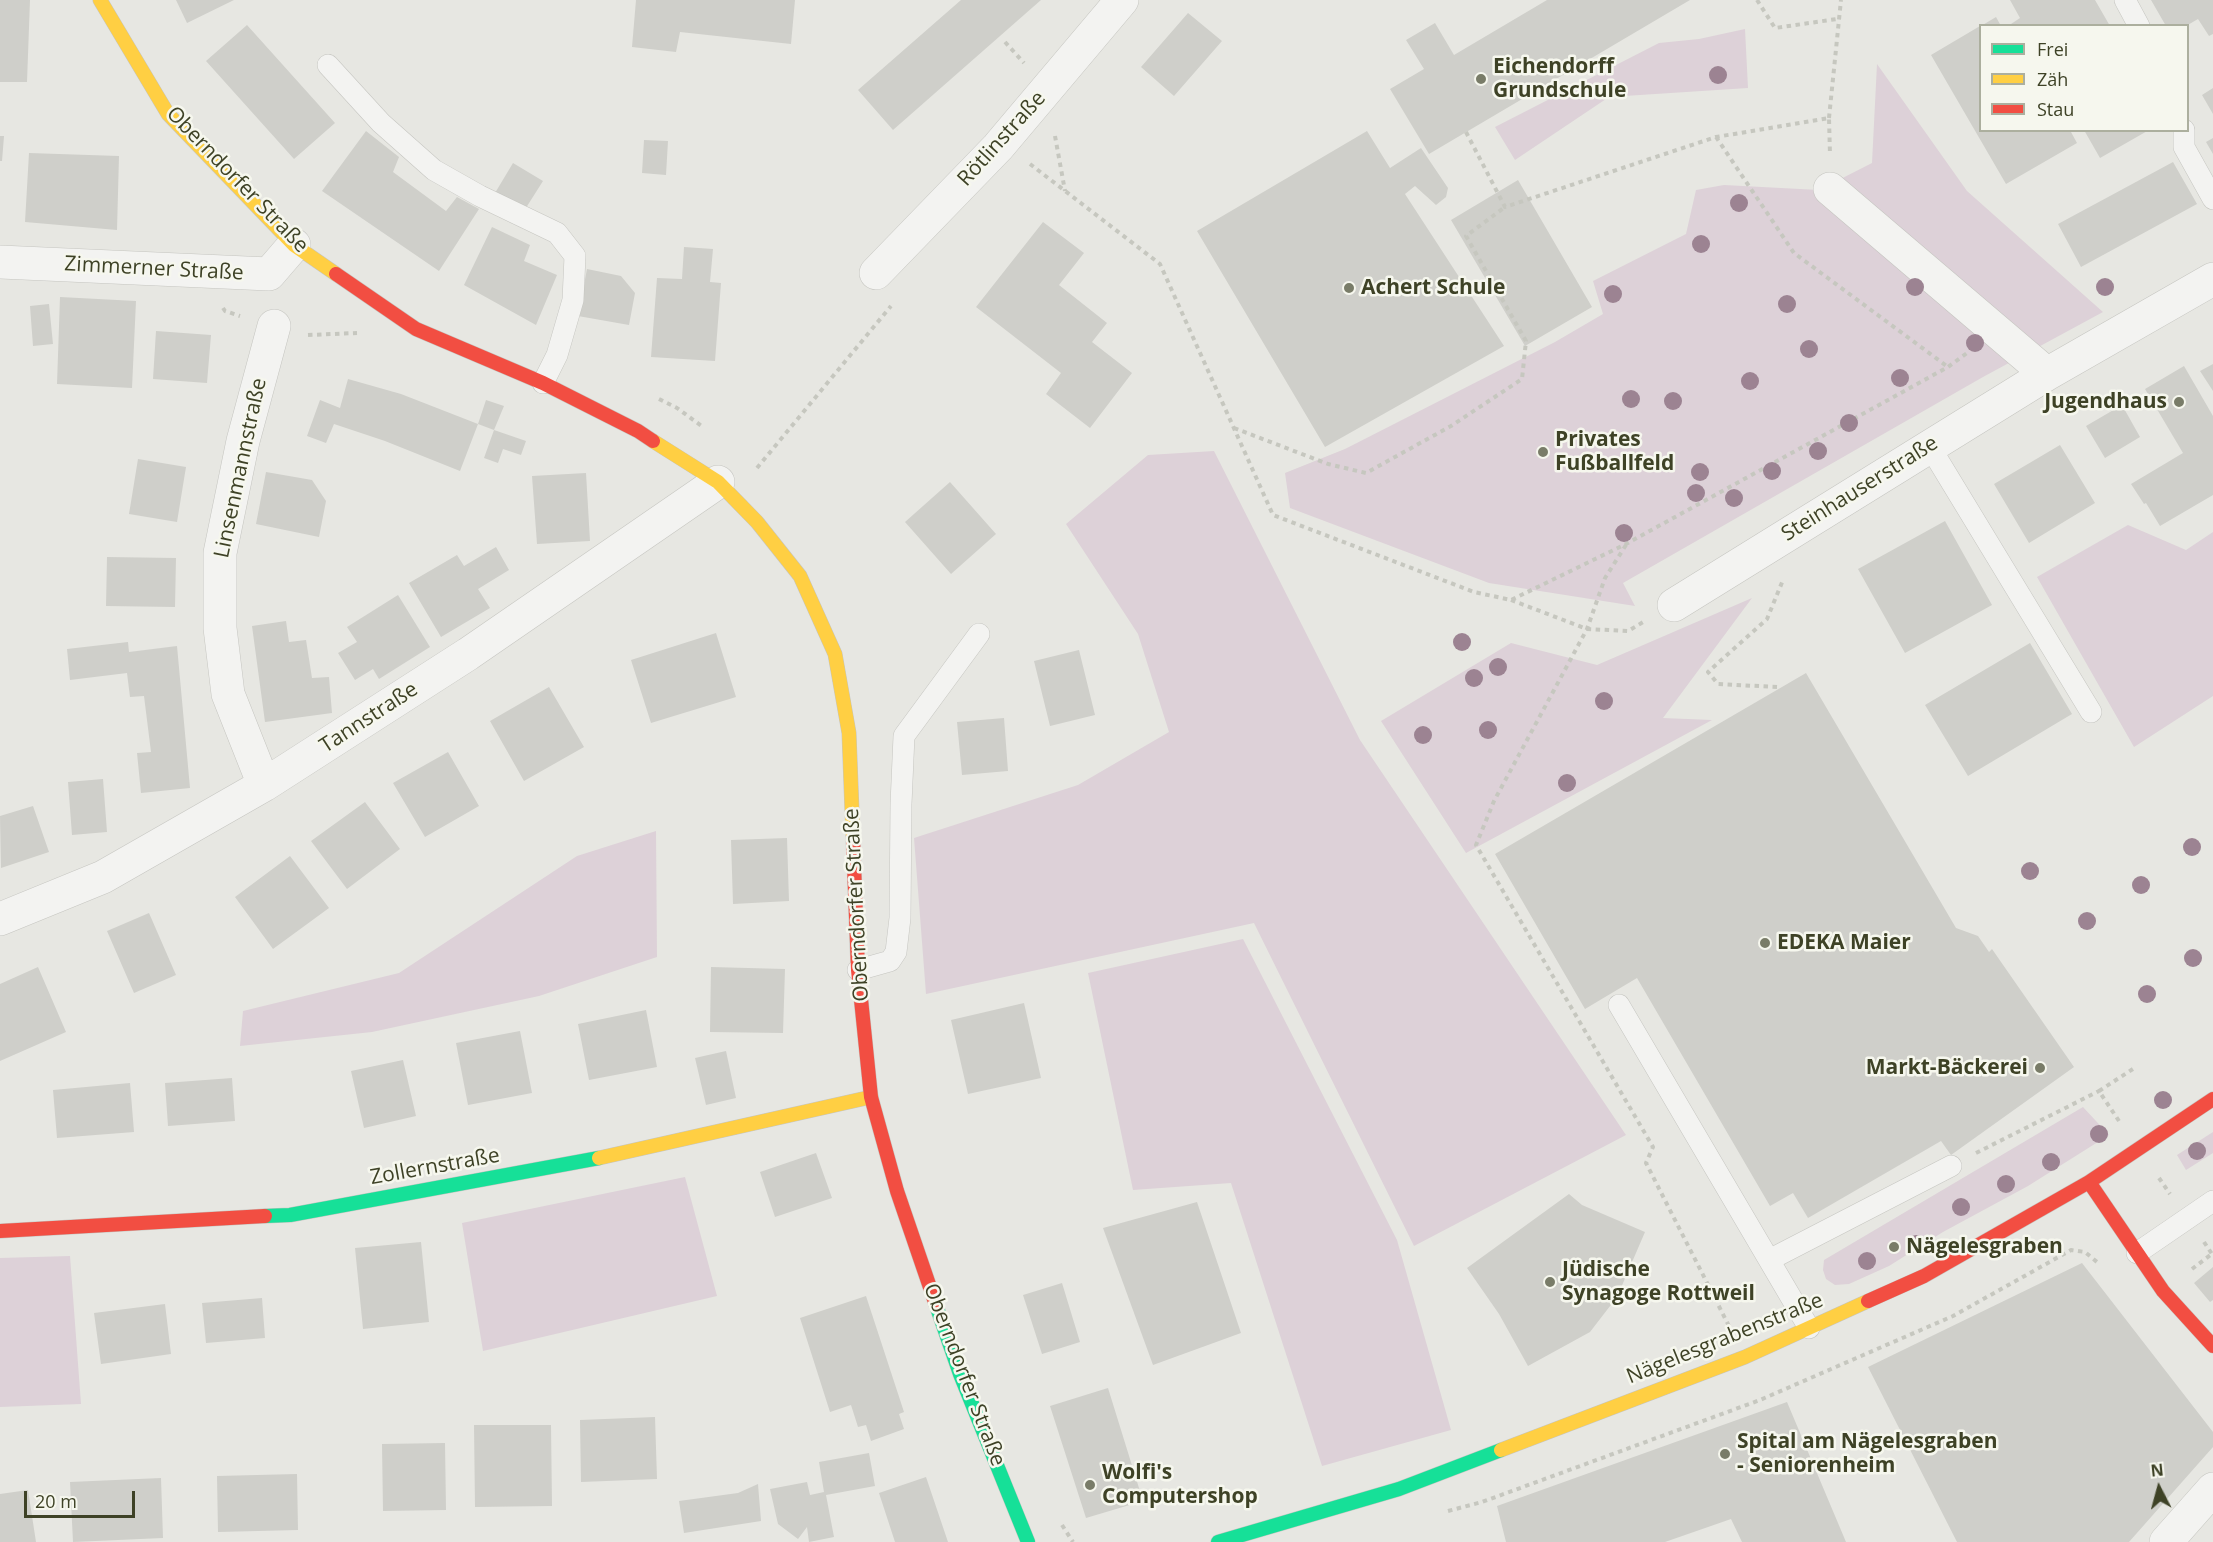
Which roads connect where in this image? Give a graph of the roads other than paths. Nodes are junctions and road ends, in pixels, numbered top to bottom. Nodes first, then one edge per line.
1 (100, 0) edge
2 (1122, 0) edge
3 (2125, 0) edge
4 (2138, 24) edge
5 (328, 65) dead end
6 (2184, 132) edge
7 (1830, 189) road end
8 (2213, 199) edge
9 (294, 245) junction
10 (0, 262) edge
11 (876, 273) dead end
12 (2213, 279) edge
13 (274, 326) dead end
14 (2047, 374) junction
15 (543, 383) junction
16 (1930, 447) junction
17 (718, 482) junction
18 (1674, 605) road end
19 (979, 634) dead end
20 (2091, 712) dead end
21 (264, 785) junction
22 (0, 919) edge
23 (858, 970) junction
24 (1619, 1005) dead end
25 (870, 1097) junction
26 (2213, 1099) edge
27 (1951, 1166) road end
28 (2089, 1182) junction
29 (2213, 1201) edge
30 (0, 1231) edge
31 (2137, 1253) junction
32 (1770, 1260) junction
33 (1809, 1328) junction
34 (2213, 1346) edge
35 (2213, 1490) edge
36 (1028, 1542) edge
37 (1218, 1542) edge
38 (2166, 1542) edge

1 - 9 street, Oberndorfer Straße
2 - 11 street, Rötlinstraße
3 - 4 lane
5 - 15 lane
6 - 8 lane
7 - 14 street
9 - 10 street, Zimmerner Straße
9 - 15 street, Oberndorfer Straße
12 - 14 street, Steinhauserstraße
13 - 21 street, Linsenmannstraße
14 - 16 street, Steinhauserstraße
15 - 17 street, Oberndorfer Straße
16 - 18 street, Steinhauserstraße
16 - 20 lane
17 - 21 street, Tannstraße
17 - 23 street, Oberndorfer Straße
19 - 23 lane
21 - 22 street, Tannstraße
23 - 25 street, Oberndorfer Straße
24 - 32 lane
25 - 30 street, Zollernstraße
25 - 36 street, Oberndorfer Straße
26 - 28 street, Nägelesgrabenstraße
27 - 32 lane
28 - 31 street
28 - 33 street, Nägelesgrabenstraße
29 - 31 lane
31 - 34 street
32 - 33 lane
33 - 37 street, Nägelesgrabenstraße
35 - 38 street

